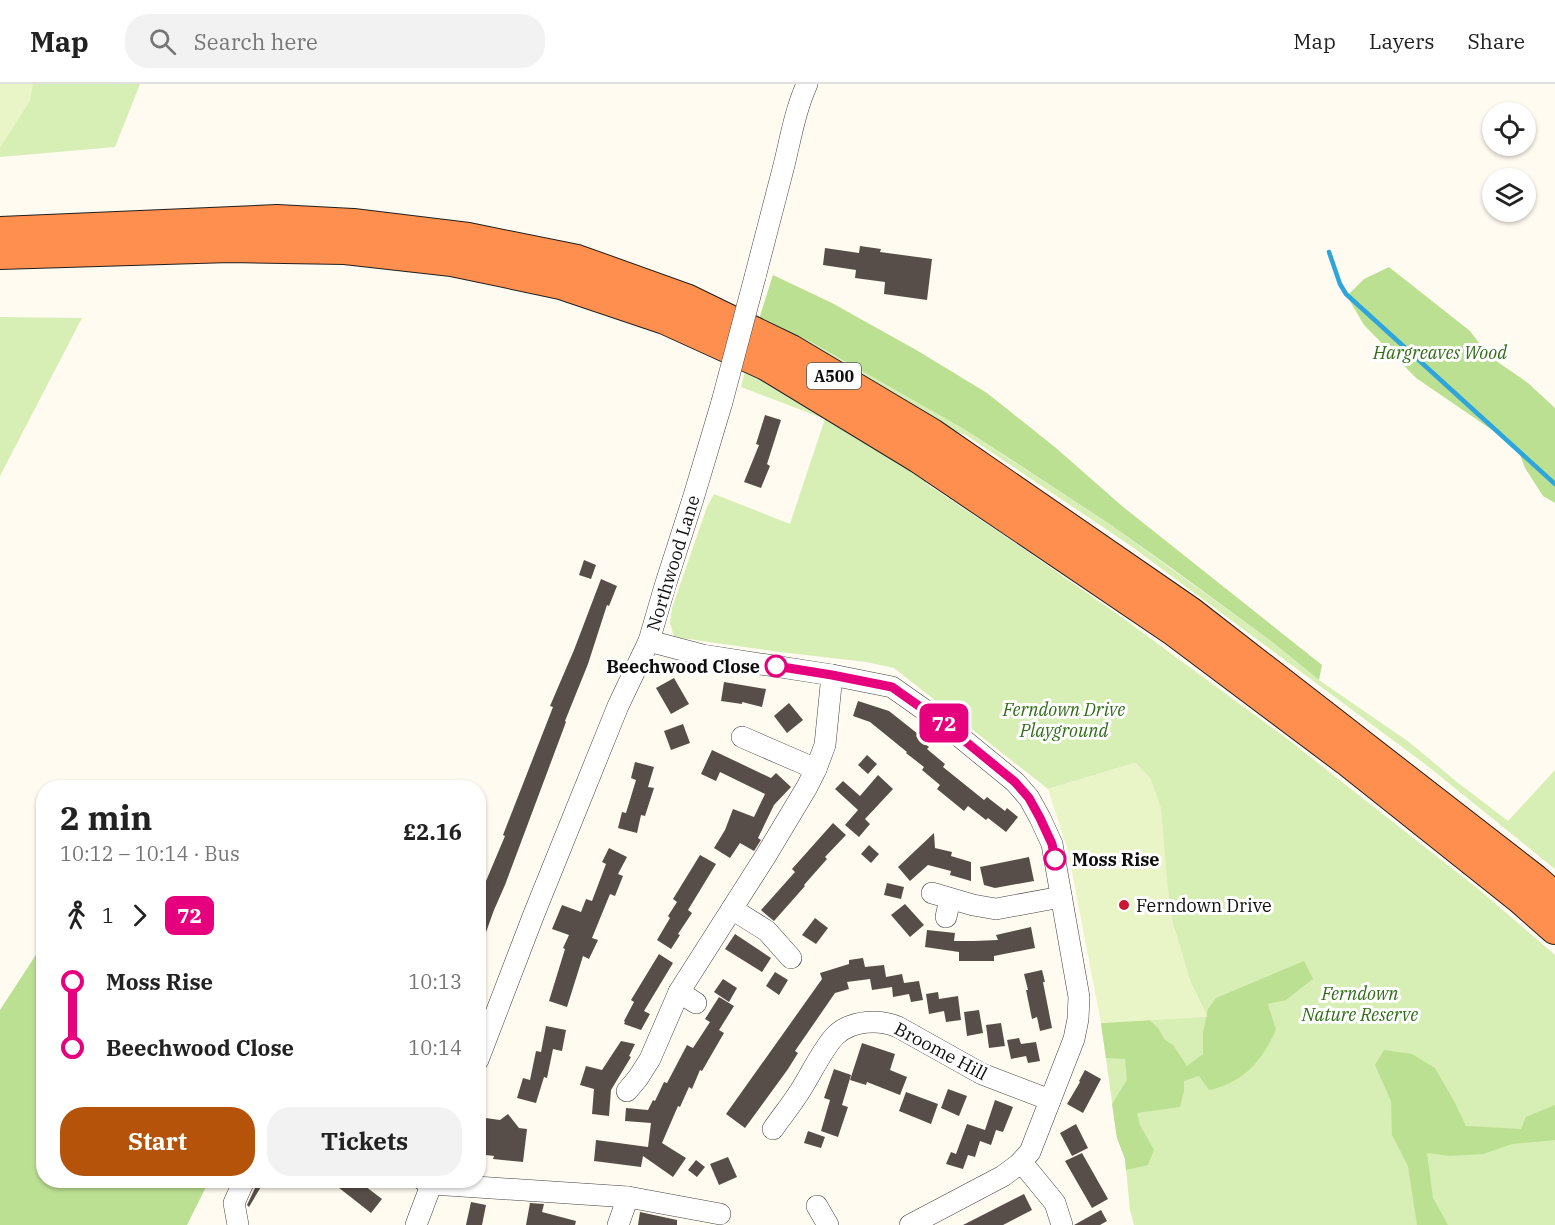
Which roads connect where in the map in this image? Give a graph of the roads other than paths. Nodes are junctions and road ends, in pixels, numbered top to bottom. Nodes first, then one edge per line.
1 (807, 84) edge
2 (0, 232) edge
3 (0, 254) edge
4 (649, 642) junction
5 (832, 675) junction
6 (742, 737) dead end
7 (816, 769) junction
8 (1061, 897) junction
9 (1555, 897) edge
10 (943, 903) dead end
11 (732, 909) junction
12 (1555, 929) edge
13 (791, 958) dead end
14 (486, 1039) edge
15 (627, 1091) dead end
16 (1050, 1100) junction
17 (773, 1129) dead end
18 (1019, 1164) junction
19 (486, 1186) edge
20 (241, 1188) edge
21 (427, 1188) edge
22 (628, 1197) junction
23 (817, 1206) dead end
24 (720, 1214) dead end
25 (238, 1225) edge
26 (416, 1225) edge
27 (618, 1225) edge
28 (828, 1225) edge
29 (910, 1225) edge
30 (1062, 1225) edge

1 - 4 street, Northwood Lane, bridge
2 - 9 highway, A500
3 - 12 highway, A500
4 - 5 street
4 - 14 street, Northwood Lane
5 - 7 street
5 - 8 street
6 - 7 street
7 - 11 street
8 - 10 street
8 - 16 street
11 - 13 street
11 - 15 street
16 - 17 street, Broome Hill
16 - 18 street
18 - 29 street
18 - 30 street
19 - 22 street
20 - 25 street
21 - 26 street
22 - 24 street
22 - 27 street
23 - 28 street

